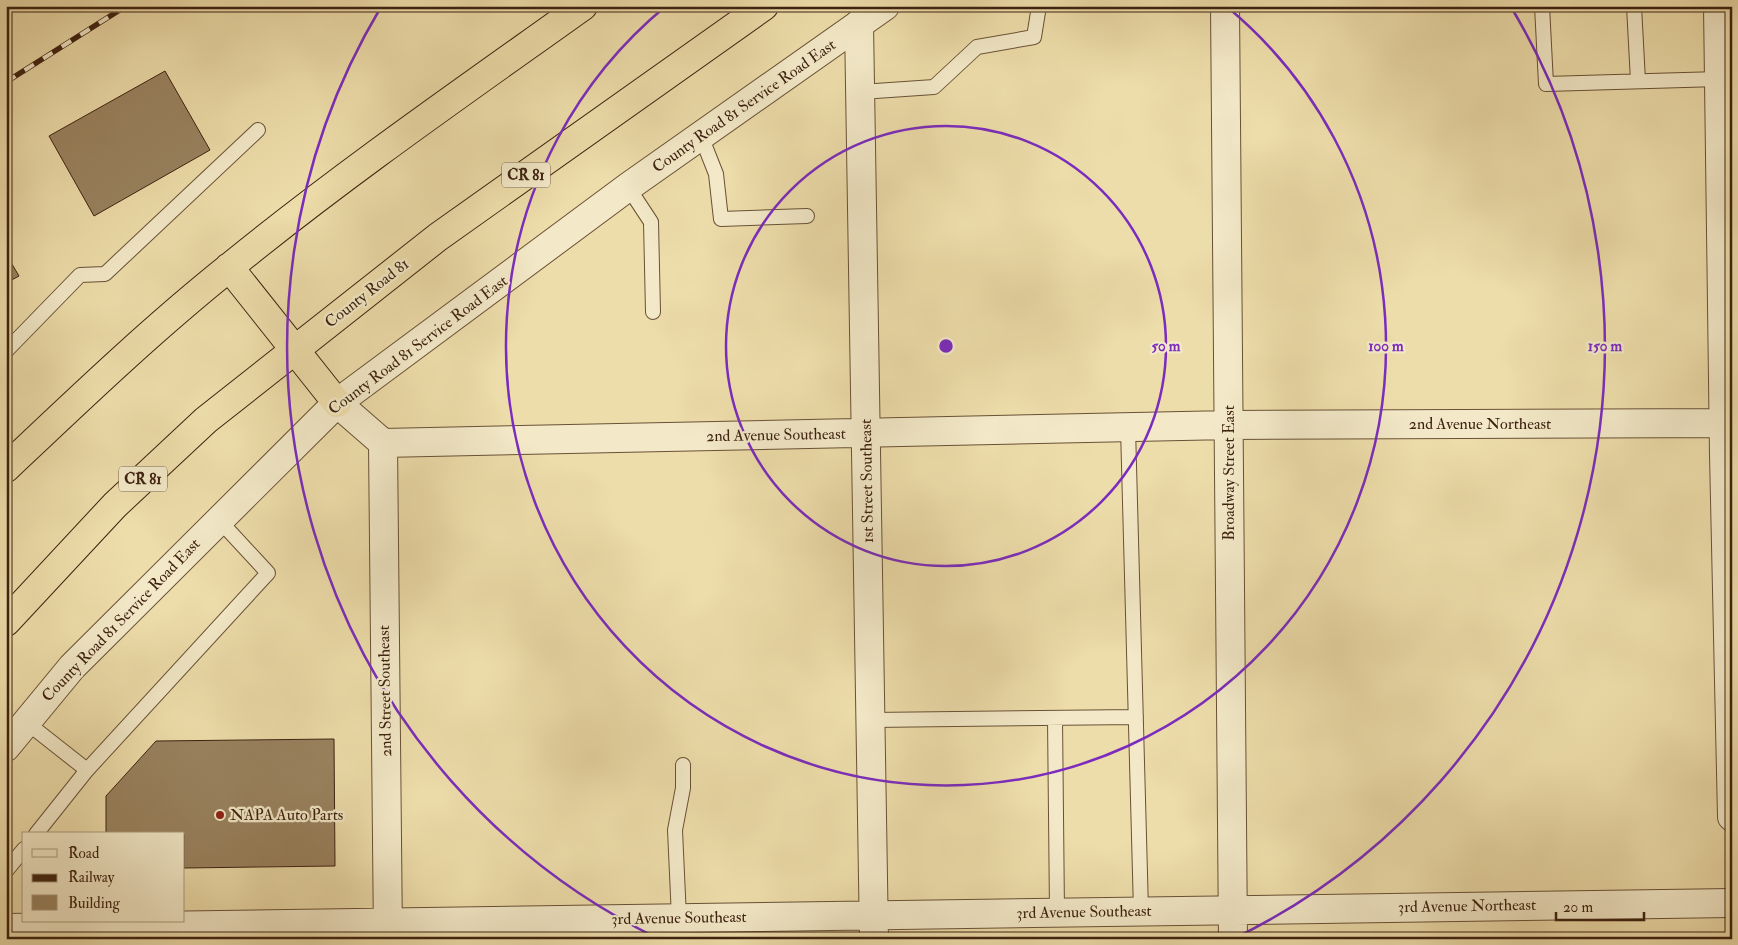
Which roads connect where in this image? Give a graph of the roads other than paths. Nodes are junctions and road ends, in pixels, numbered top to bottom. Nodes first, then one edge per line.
1 (583, 6) edge
2 (764, 6) edge
3 (885, 6) edge
4 (1039, 6) edge
5 (1225, 6) edge
6 (1542, 6) edge
7 (1634, 6) edge
8 (1718, 6) edge
9 (859, 24) junction
10 (1719, 79) junction
11 (1638, 81) junction
12 (861, 92) junction
13 (258, 130) dead end
14 (701, 136) junction
15 (628, 188) junction
16 (807, 216) dead end
17 (229, 267) junction
18 (653, 312) dead end
19 (294, 350) junction
20 (6, 351) edge
21 (337, 403) junction
22 (1728, 423) edge
23 (1229, 426) junction
24 (1128, 428) junction
25 (866, 433) junction
26 (383, 444) junction
27 (6, 468) edge
28 (218, 520) junction
29 (6, 622) edge
30 (1136, 717) junction
31 (1055, 718) junction
32 (871, 720) junction
33 (26, 722) junction
34 (6, 747) edge
35 (683, 765) dead end
36 (87, 770) junction
37 (1732, 817) edge
38 (38, 832) edge
39 (22, 851) edge
40 (6, 871) edge
41 (1732, 903) edge
42 (1233, 909) junction
43 (1141, 911) junction
44 (1057, 912) junction
45 (679, 918) junction
46 (874, 927) edge
47 (6, 928) edge
48 (388, 930) edge
49 (185, 932) edge
50 (1233, 939) edge

1 - 17 highway
2 - 19 highway, County Road 81 / CR 81
3 - 9 street, County Road 81 Service Road East
4 - 12 lane
5 - 23 street, Broadway Street East
6 - 11 lane
7 - 11 lane
8 - 10 street
9 - 12 street, 1st Street Southeast
9 - 14 street, County Road 81 Service Road East
10 - 11 lane
10 - 22 street
12 - 25 street, 1st Street Southeast
13 - 20 lane
14 - 15 street, County Road 81 Service Road East
14 - 16 lane
15 - 18 lane
15 - 21 street, County Road 81 Service Road East
17 - 19 highway
17 - 27 highway
19 - 21 highway
19 - 29 highway, County Road 81 / CR 81
21 - 26 street
21 - 28 street, County Road 81 Service Road East
22 - 23 street, 2nd Avenue Northeast
22 - 37 street
23 - 24 street, 2nd Avenue Southeast
23 - 42 street, Broadway Street East
24 - 25 street, 2nd Avenue Southeast
24 - 30 lane
25 - 26 street, 2nd Avenue Southeast
25 - 32 street, 1st Street Southeast
26 - 48 street, 2nd Street Southeast
28 - 33 street, County Road 81 Service Road East
28 - 36 lane
30 - 31 lane
30 - 43 lane
31 - 32 lane
31 - 44 lane
32 - 46 street, 1st Street Southeast
33 - 34 street, County Road 81 Service Road East
33 - 36 lane
35 - 45 lane
36 - 38 lane
39 - 40 lane
41 - 42 street, 3rd Avenue Northeast
42 - 43 street, 3rd Avenue Southeast
42 - 50 street, Broadway Street East
43 - 44 street, 3rd Avenue Southeast
44 - 46 street, 3rd Avenue Southeast
45 - 46 street, 3rd Avenue Southeast
45 - 48 street, 3rd Avenue Southeast
47 - 49 street, 3rd Avenue Southeast
48 - 49 street, 3rd Avenue Southeast

